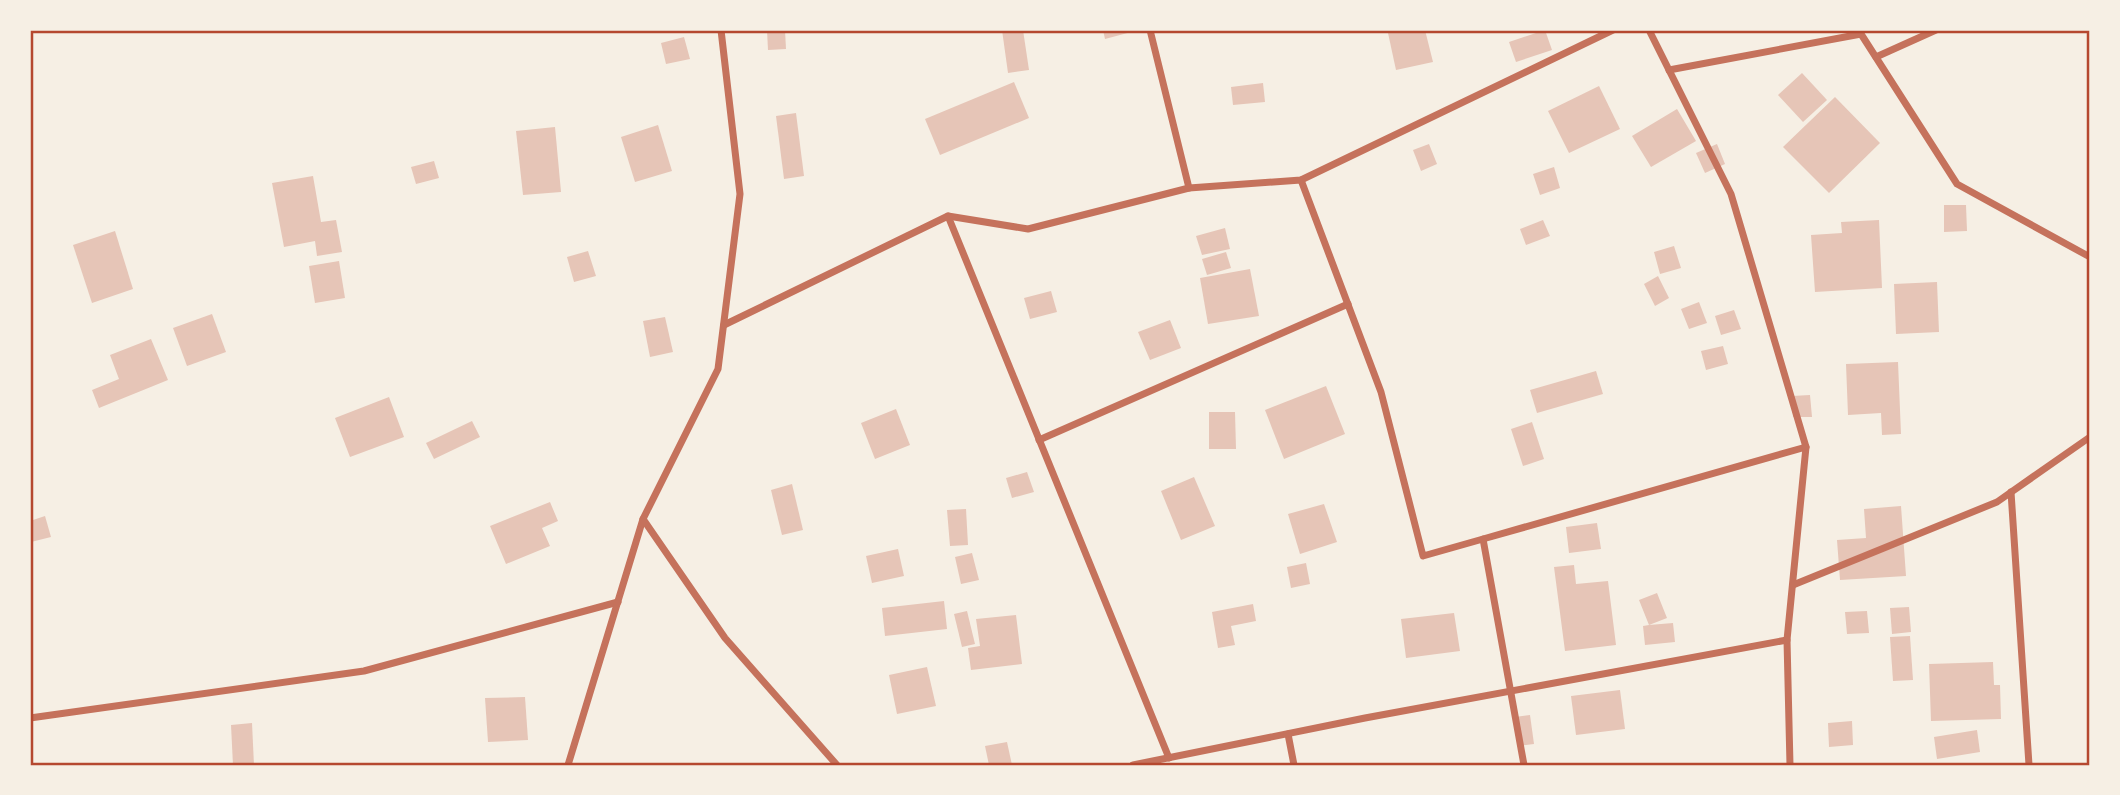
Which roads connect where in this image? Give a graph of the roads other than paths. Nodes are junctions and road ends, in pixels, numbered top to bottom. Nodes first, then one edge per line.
1 (721, 30) edge
2 (1150, 30) edge
3 (1614, 30) edge
4 (1649, 30) edge
5 (1936, 30) edge
6 (1876, 57) junction
7 (1669, 70) junction
8 (1301, 180) junction
9 (1189, 188) junction
10 (948, 216) junction
11 (2090, 257) edge
12 (1348, 304) junction
13 (724, 325) junction
14 (2090, 437) edge
15 (1039, 440) junction
16 (1806, 447) junction
17 (2011, 492) junction
18 (643, 519) junction
19 (1483, 540) junction
20 (1793, 585) junction
21 (618, 602) junction
22 (1787, 640) junction
23 (1511, 691) junction
24 (30, 718) edge
25 (1288, 734) junction
26 (1169, 758) junction
27 (568, 765) edge
28 (837, 765) edge
29 (1133, 765) edge
30 (1294, 765) edge
31 (1524, 765) edge
32 (1790, 765) edge
33 (2029, 765) edge

1 - 13 street
2 - 9 street
3 - 8 street
4 - 7 street
5 - 6 street
6 - 7 street
6 - 11 street
7 - 16 street
8 - 9 street
8 - 12 street
9 - 10 street
10 - 13 street
10 - 15 street
12 - 15 street
12 - 19 street
13 - 18 street
14 - 17 street
15 - 26 street
16 - 19 street
16 - 20 street
17 - 20 street
17 - 33 street
18 - 21 street
18 - 28 street
19 - 23 street
20 - 22 street
21 - 24 street
21 - 27 street
22 - 23 street
22 - 32 street
23 - 25 street
23 - 31 street
25 - 26 street
25 - 30 street
26 - 29 street

